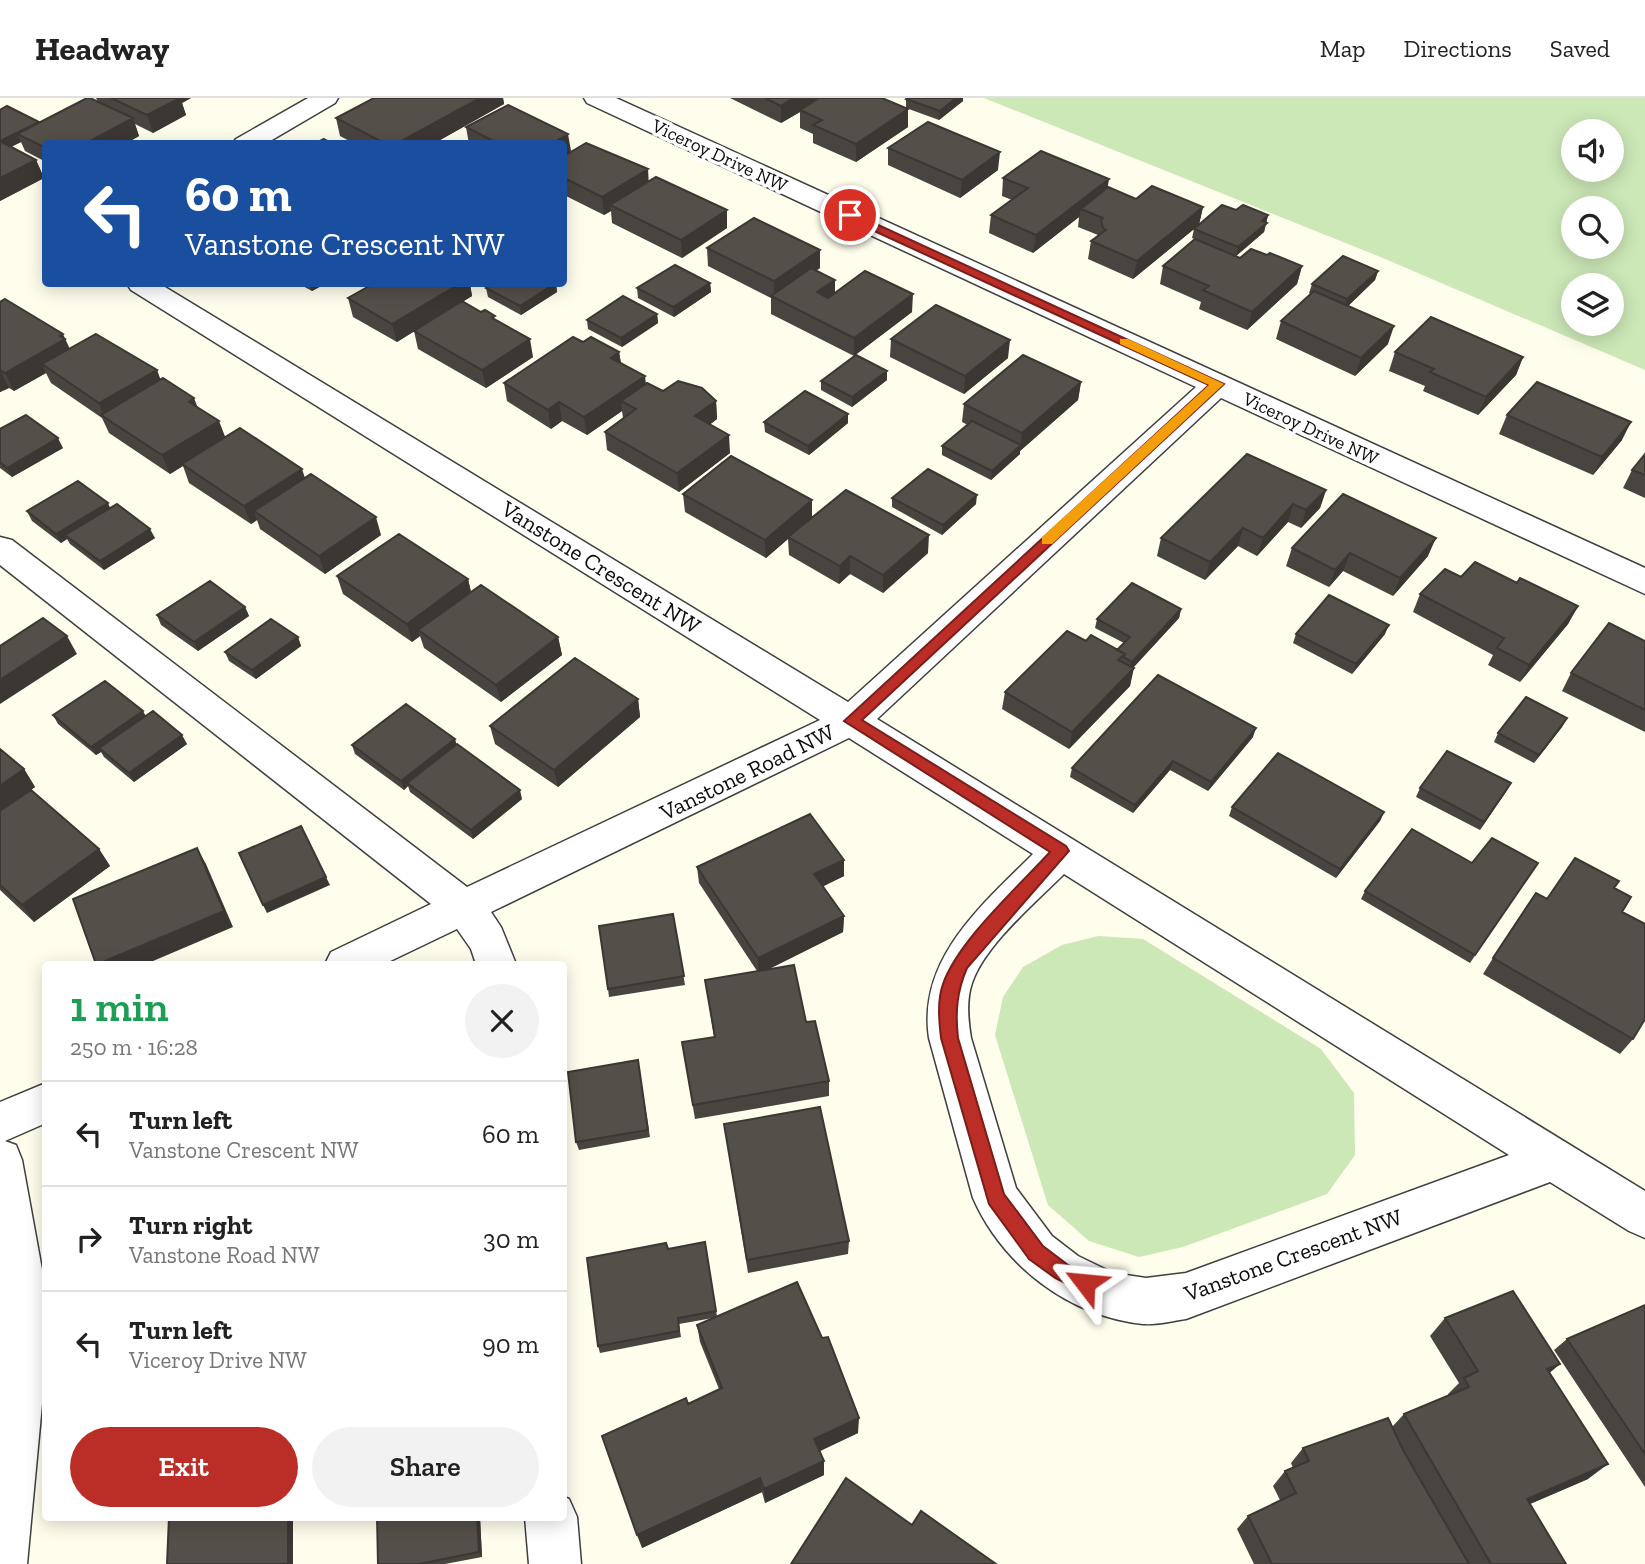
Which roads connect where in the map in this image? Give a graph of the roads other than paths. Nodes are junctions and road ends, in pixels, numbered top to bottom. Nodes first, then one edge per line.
1 (326, 98) edge
2 (596, 98) edge
3 (252, 140) edge
4 (146, 287) edge
5 (1217, 384) junction
6 (0, 548) edge
7 (1645, 582) edge
8 (851, 721) junction
9 (1061, 851) junction
10 (465, 909) junction
11 (352, 961) edge
12 (495, 961) edge
13 (42, 1104) edge
14 (0, 1123) edge
15 (0, 1160) edge
16 (1553, 1160) junction
17 (1645, 1216) edge
18 (551, 1521) edge
19 (1, 1564) edge
20 (555, 1564) edge

1 - 3 street
2 - 5 street, Viceroy Drive NW
4 - 8 street, Vanstone Crescent NW
5 - 7 street, Viceroy Drive NW
5 - 8 street, Vanstone Road NW
6 - 10 street
8 - 9 street, Vanstone Crescent NW
8 - 10 street, Vanstone Road NW
9 - 16 street, Vanstone Crescent NW
9 - 16 street, Vanstone Crescent NW
10 - 11 street, Vanstone Road NW
10 - 12 street
13 - 14 street
15 - 19 street
16 - 17 street, Vanstone Crescent NW
18 - 20 street

